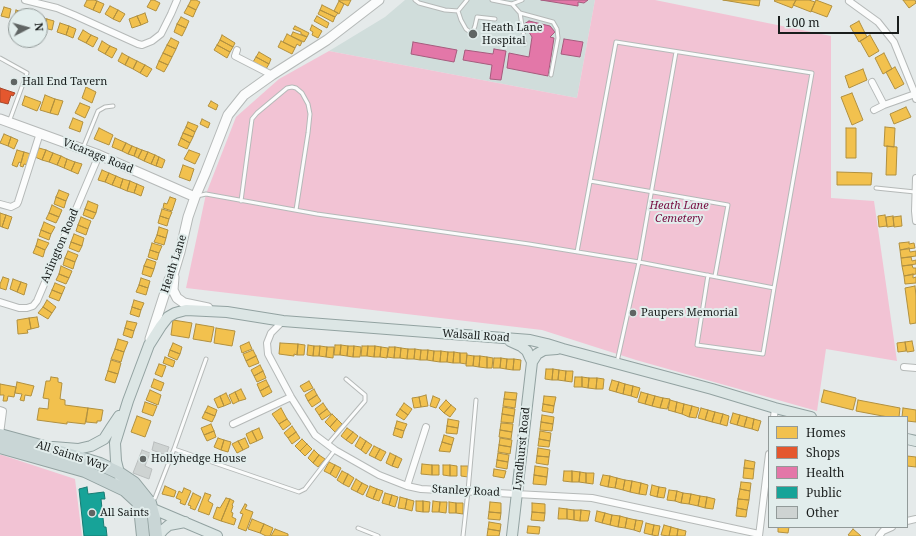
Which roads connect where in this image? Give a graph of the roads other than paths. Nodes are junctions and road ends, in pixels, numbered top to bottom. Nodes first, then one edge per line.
1 (25, 0) edge
2 (177, 0) edge
3 (379, 0) edge
4 (415, 0) edge
5 (467, 0) edge
6 (492, 0) edge
7 (522, 0) edge
8 (849, 0) edge
9 (512, 4) junction
10 (458, 10) junction
11 (520, 13) junction
12 (495, 19) dead end
13 (525, 44) dead end
14 (237, 50) dead end
15 (676, 52) junction
16 (0, 58) edge
17 (272, 75) junction
18 (552, 75) dead end
19 (872, 82) dead end
20 (916, 97) edge
21 (884, 105) junction
22 (113, 106) dead end
23 (874, 110) dead end
24 (4, 120) edge
25 (40, 133) junction
26 (83, 149) junction
27 (99, 155) junction
28 (916, 178) edge
29 (590, 181) junction
30 (876, 188) dead end
31 (651, 192) junction
32 (916, 192) edge
33 (195, 197) junction
34 (241, 200) junction
35 (0, 204) edge
36 (296, 210) junction
37 (916, 221) edge
38 (577, 252) junction
39 (639, 262) junction
40 (174, 272) junction
41 (708, 275) junction
42 (715, 276) junction
43 (774, 288) junction
44 (0, 302) edge
45 (227, 312) junction
46 (283, 320) junction
47 (503, 338) junction
48 (149, 345) junction
49 (563, 349) junction
50 (206, 359) dead end
51 (532, 362) junction
52 (617, 363) junction
53 (904, 367) dead end
54 (916, 368) edge
55 (346, 378) dead end
56 (291, 397) junction
57 (128, 400) junction
58 (476, 400) dead end
59 (0, 410) edge
60 (774, 413) edge
61 (802, 416) edge
62 (233, 424) dead end
63 (426, 427) dead end
64 (0, 435) edge
65 (328, 444) junction
66 (0, 447) edge
67 (44, 447) junction
68 (174, 449) junction
69 (335, 450) junction
70 (768, 462) edge
71 (119, 473) junction
72 (407, 486) junction
73 (125, 490) junction
74 (468, 491) junction
75 (518, 494) junction
76 (146, 504) junction
77 (185, 522) junction
78 (358, 528) dead end
79 (890, 528) edge
80 (759, 535) edge
81 (142, 536) edge
82 (157, 536) edge
83 (217, 536) edge
84 (378, 536) edge
85 (463, 536) edge
86 (512, 536) edge
87 (879, 536) edge

1 - 2 street
3 - 17 main road, Heath Lane
4 - 10 lane
5 - 10 lane
6 - 9 lane
7 - 9 lane
8 - 20 street
9 - 11 lane
10 - 12 lane
11 - 13 lane
11 - 18 lane
14 - 17 street
15 - 29 lane
15 - 31 lane
15 - 43 lane
16 - 24 lane
17 - 33 main road, Heath Lane
19 - 21 street
20 - 21 street
21 - 23 street
22 - 26 lane
24 - 25 main road, Vicarage Road
25 - 26 main road, Vicarage Road
25 - 35 street
26 - 27 main road, Vicarage Road
27 - 33 main road, Vicarage Road
27 - 44 street, Arlington Road
28 - 32 street
29 - 31 lane
29 - 38 lane
30 - 32 lane
31 - 39 lane
31 - 42 lane
32 - 37 street
33 - 34 lane
33 - 40 main road, Heath Lane
34 - 36 lane
34 - 36 lane
36 - 38 lane
38 - 39 lane
39 - 41 lane
39 - 52 lane
40 - 45 main road
40 - 48 main road, Heath Lane
41 - 42 lane
41 - 43 lane
42 - 43 lane
45 - 46 main road, Walsall Road
45 - 48 main road, Walsall Road
46 - 47 main road, Walsall Road
46 - 56 street, Stanley Road
47 - 49 main road, Walsall Road
47 - 51 main road
48 - 57 main road, Heath Lane
49 - 51 main road
49 - 52 main road, Walsall Road
50 - 68 lane
51 - 75 main road, Lyndhurst Road
52 - 60 main road, Walsall Road
53 - 54 street
55 - 65 lane
56 - 62 street
56 - 65 street, Stanley Road
57 - 67 main road
57 - 71 main road, Heath Lane
58 - 74 lane
59 - 64 street
60 - 61 main road, Walsall Road
63 - 72 street
64 - 67 highway, All Saints Way
65 - 69 street, Stanley Road
66 - 73 highway, All Saints Way
67 - 71 highway, All Saints Way
68 - 69 lane
68 - 76 lane
69 - 72 street, Stanley Road
70 - 80 street
71 - 73 main road, Heath Lane
71 - 76 highway, All Saints Way
72 - 74 street, Stanley Road
73 - 76 highway, All Saints Way
74 - 75 street, Stanley Road
74 - 85 lane
75 - 80 street, Stanley Road
75 - 86 main road, Lyndhurst Road
76 - 77 main road
76 - 81 highway
76 - 82 highway
77 - 82 main road
77 - 83 main road
78 - 84 lane
79 - 87 street

